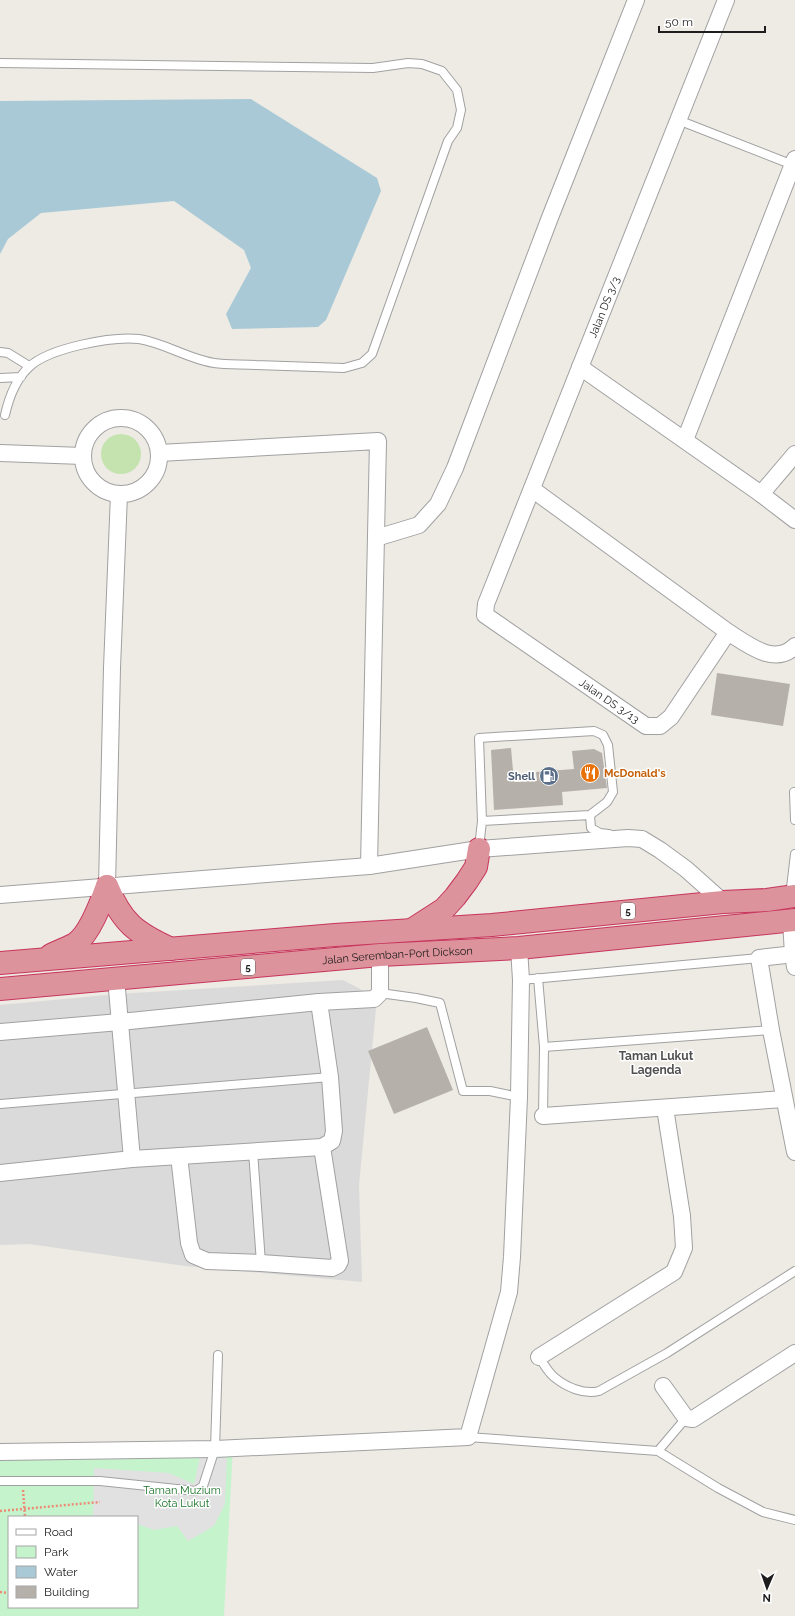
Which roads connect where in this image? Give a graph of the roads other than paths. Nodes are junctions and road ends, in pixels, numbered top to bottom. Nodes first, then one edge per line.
1 (636, 0) edge
2 (726, 0) edge
3 (0, 62) edge
4 (678, 120) junction
5 (794, 162) edge
6 (0, 352) edge
7 (29, 366) junction
8 (580, 367) junction
9 (21, 377) junction
10 (0, 378) edge
11 (5, 415) dead end
12 (685, 440) junction
13 (0, 452) edge
14 (159, 453) junction
15 (795, 454) edge
16 (83, 456) junction
17 (532, 489) junction
18 (118, 494) junction
19 (761, 494) junction
20 (795, 520) edge
21 (376, 538) junction
22 (485, 615) joint
23 (728, 632) junction
24 (795, 646) edge
25 (794, 792) dead end
26 (590, 815) junction
27 (795, 820) edge
28 (482, 822) junction
29 (628, 838) junction
30 (479, 849) junction
31 (795, 854) edge
32 (369, 866) junction
33 (107, 886) junction
34 (0, 895) edge
35 (723, 902) junction
36 (793, 909) edge
37 (533, 921) junction
38 (492, 925) junction
39 (411, 931) junction
40 (519, 948) junction
41 (171, 949) junction
42 (138, 952) junction
43 (80, 956) junction
44 (380, 956) junction
45 (759, 958) junction
46 (794, 958) edge
47 (42, 960) junction
48 (0, 963) edge
49 (116, 978) junction
50 (538, 978) junction
51 (521, 980) junction
52 (0, 989) edge
53 (380, 993) junction
54 (319, 1002) junction
55 (120, 1022) junction
56 (771, 1030) junction
57 (0, 1032) edge
58 (544, 1047) junction
59 (330, 1077) junction
60 (126, 1094) junction
61 (519, 1097) junction
62 (784, 1099) junction
63 (0, 1104) edge
64 (665, 1108) junction
65 (543, 1116) joint
66 (322, 1147) junction
67 (253, 1151) junction
68 (795, 1152) edge
69 (179, 1156) junction
70 (132, 1159) junction
71 (0, 1173) edge
72 (261, 1263) junction
73 (795, 1271) edge
74 (795, 1353) edge
75 (218, 1355) dead end
76 (539, 1357) joint
77 (663, 1386) dead end
78 (686, 1418) junction
79 (468, 1438) junction
80 (214, 1448) junction
81 (658, 1451) junction
82 (0, 1452) edge
83 (0, 1481) edge
84 (795, 1520) edge

1 - 21 street
2 - 4 street, Jalan DS 3/3
3 - 7 lane
4 - 5 lane
4 - 8 street, Jalan DS 3/3
5 - 12 street
6 - 7 lane
7 - 9 lane
8 - 12 street
8 - 17 street, Jalan DS 3/3
9 - 10 lane
9 - 11 lane
12 - 19 street
13 - 16 street
14 - 16 street
14 - 18 street
14 - 21 street
15 - 19 street
16 - 18 street
17 - 22 street, Jalan DS 3/3
17 - 23 street
18 - 33 street
19 - 20 street
21 - 32 street
22 - 23 street, Jalan DS 3/13
23 - 24 street
25 - 27 lane
26 - 28 lane
26 - 28 lane
26 - 29 lane
28 - 30 lane
29 - 30 street
29 - 35 street
30 - 32 street
30 - 39 highway
31 - 36 lane
32 - 33 street
33 - 34 street
33 - 41 highway
33 - 47 highway
35 - 36 highway, 5
35 - 37 highway, 5
36 - 40 highway, Jalan Seremban-Port Dickson / 5
36 - 46 street
37 - 38 highway, 5
37 - 40 highway
38 - 39 highway, 5
38 - 40 highway
39 - 41 highway, 5
40 - 44 highway, Jalan Seremban-Port Dickson / 5
40 - 51 street
41 - 42 highway, 5
42 - 43 highway, 5
42 - 49 highway
43 - 47 highway, 5
43 - 49 highway
44 - 49 highway, Jalan Seremban-Port Dickson / 5
44 - 53 street
45 - 46 street
45 - 50 lane
45 - 56 street
47 - 48 highway, 5
49 - 52 highway, Jalan Seremban-Port Dickson / 5
49 - 55 street
50 - 51 lane
50 - 58 lane
51 - 61 street
53 - 54 street
53 - 61 lane
54 - 55 street
54 - 59 street
55 - 57 street
55 - 60 street
56 - 58 lane
56 - 62 street
58 - 65 lane
59 - 60 lane
59 - 66 street
60 - 63 lane
60 - 70 street
61 - 79 street
62 - 64 street
62 - 68 street
64 - 65 street
64 - 76 street
66 - 67 street
66 - 72 street
67 - 69 street
67 - 72 lane
69 - 70 street
69 - 72 street
70 - 71 street
73 - 76 lane
74 - 78 street
75 - 80 lane
77 - 78 street
78 - 81 lane
79 - 80 street
79 - 81 lane
80 - 82 street
80 - 83 lane
81 - 84 lane

